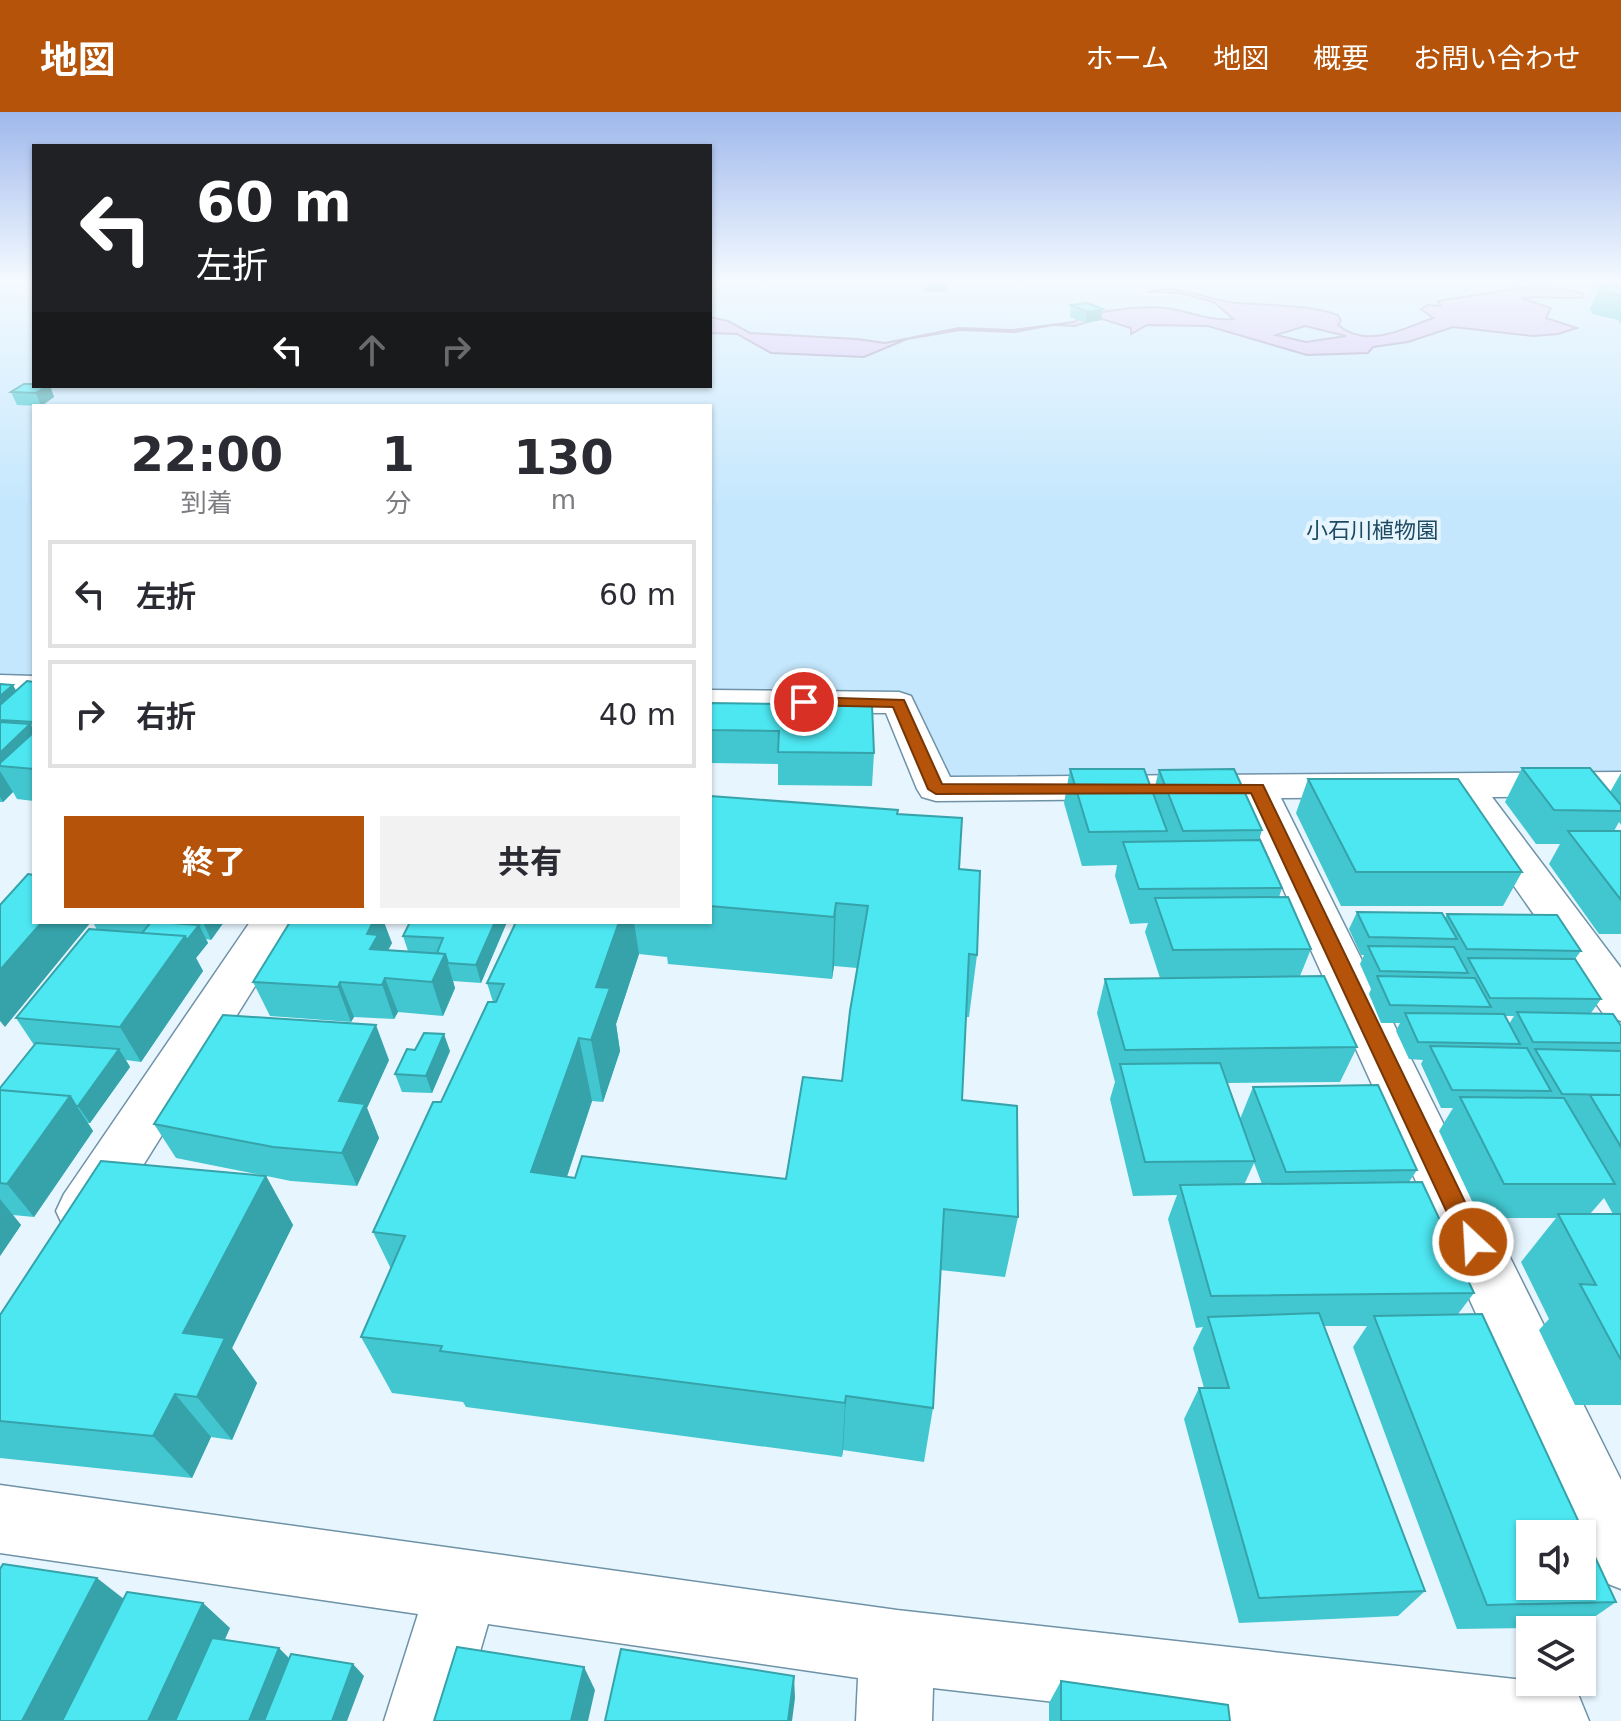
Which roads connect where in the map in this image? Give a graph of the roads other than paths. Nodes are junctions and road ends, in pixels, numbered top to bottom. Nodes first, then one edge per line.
1 (0, 685) edge
2 (32, 686) edge
3 (712, 701) edge
4 (1621, 784) edge
5 (1465, 787) junction
6 (1257, 788) junction
7 (272, 924) edge
8 (1621, 1003) edge
9 (60, 1249) edge
10 (0, 1519) edge
11 (1621, 1554) edge
12 (463, 1585) junction
13 (897, 1647) junction
14 (422, 1721) edge
15 (894, 1721) edge
16 (1551, 1721) edge

1 - 2 street
3 - 6 street
4 - 5 street
5 - 6 street
5 - 8 street
6 - 11 street
7 - 9 street
10 - 12 street
12 - 13 street
12 - 14 street
13 - 15 street
13 - 16 street

